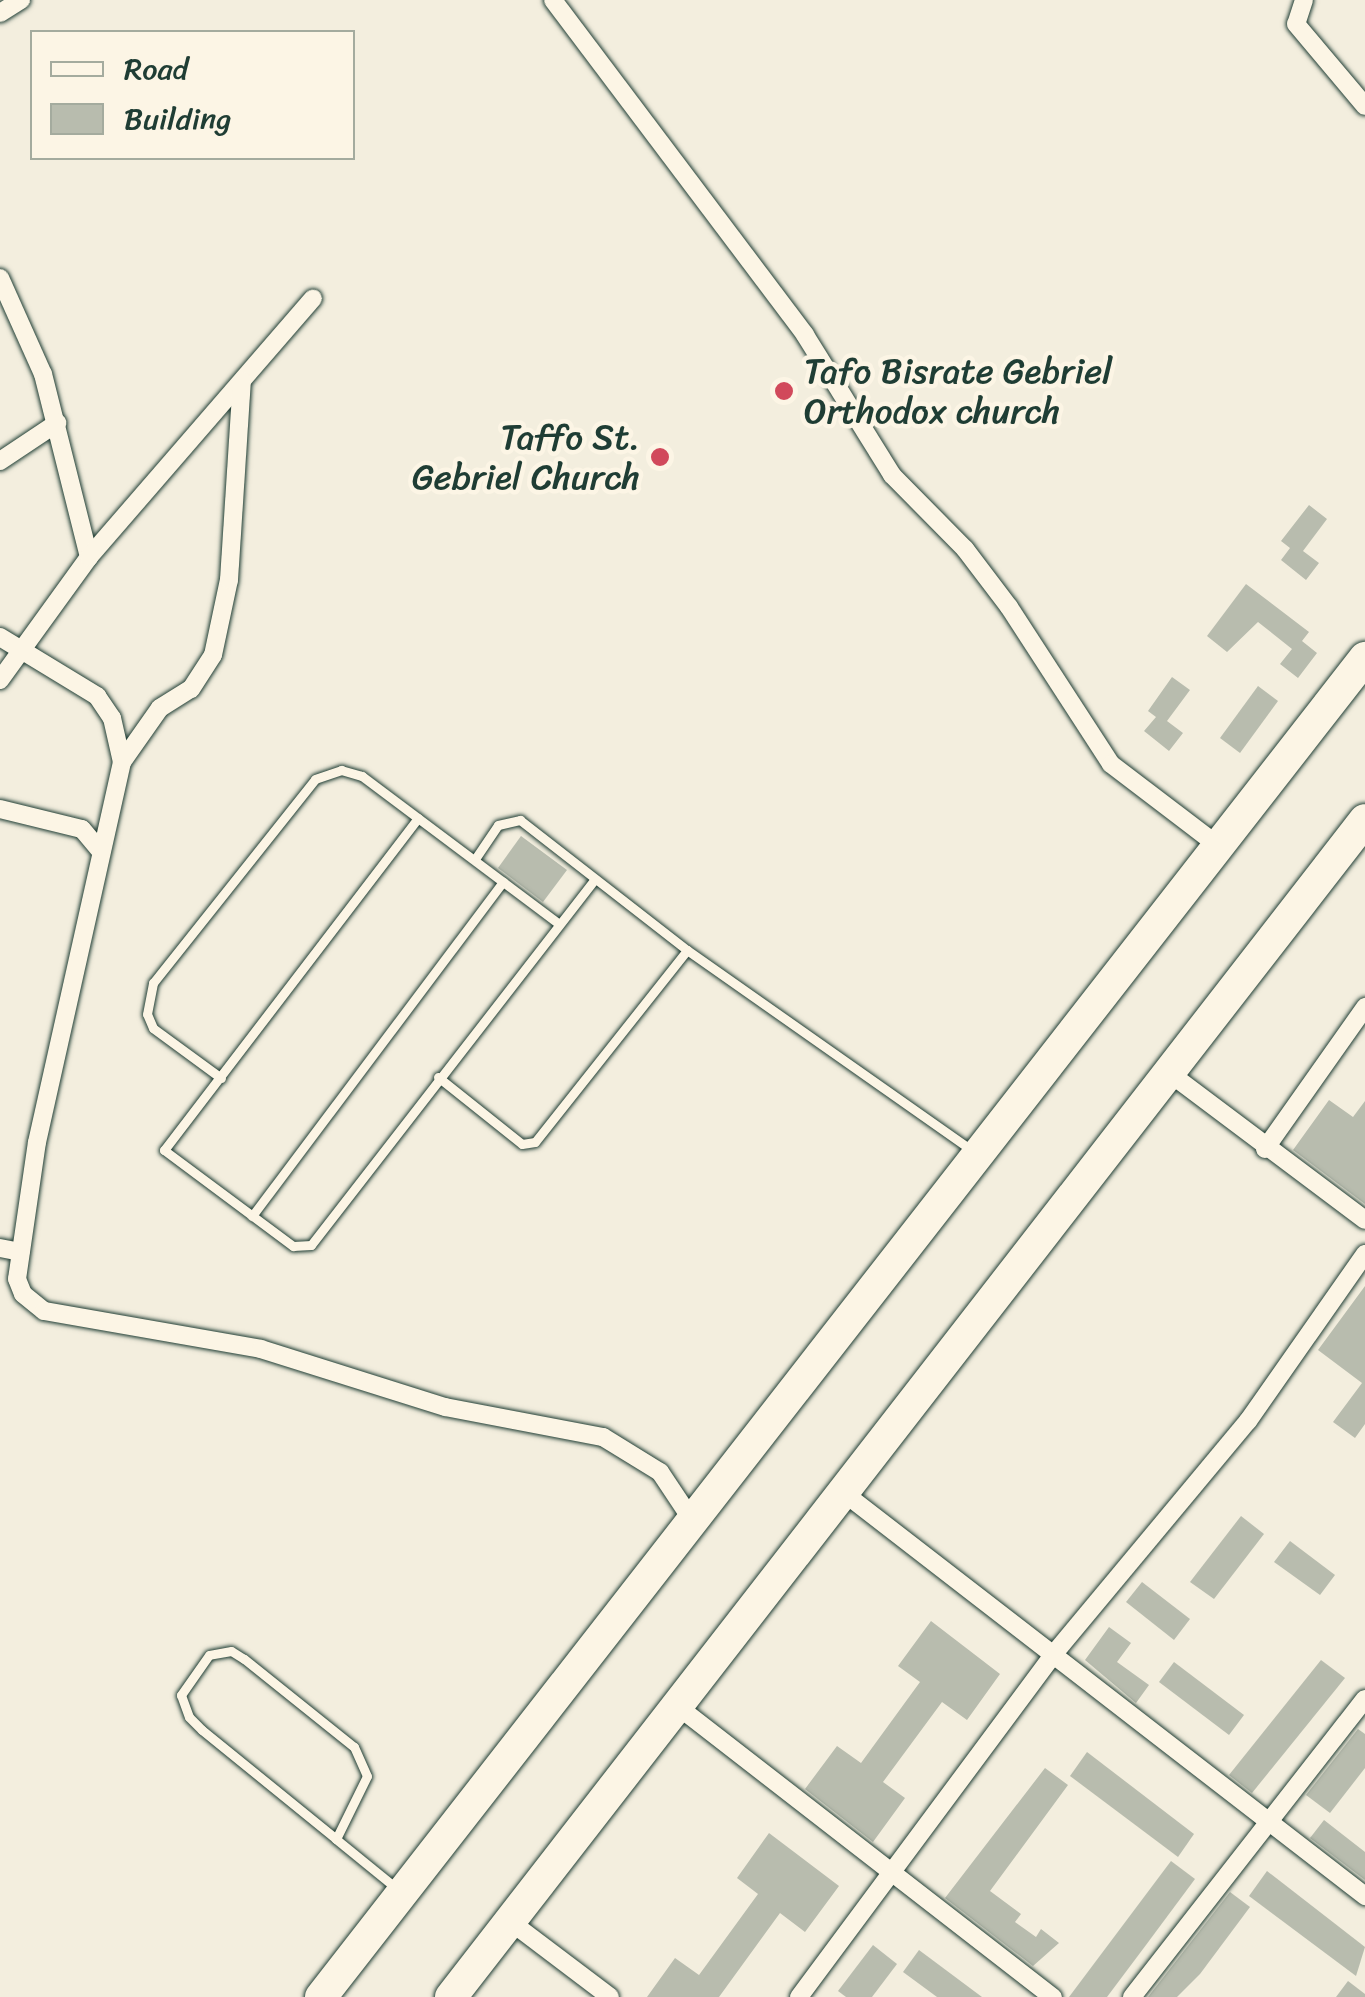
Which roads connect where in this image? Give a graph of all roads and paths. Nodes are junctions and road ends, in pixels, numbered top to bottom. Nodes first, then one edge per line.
1 (22, 0) edge
2 (554, 0) edge
3 (1304, 0) edge
4 (0, 13) edge
5 (1365, 106) edge
6 (0, 278) edge
7 (313, 298) dead end
8 (242, 381) junction
9 (57, 423) junction
10 (0, 461) edge
11 (89, 557) junction
12 (0, 637) edge
13 (19, 652) junction
14 (1365, 658) edge
15 (0, 680) edge
16 (122, 762) junction
17 (0, 809) edge
18 (418, 818) junction
19 (1365, 820) edge
20 (1220, 847) junction
21 (101, 852) junction
22 (475, 859) junction
23 (594, 880) junction
24 (503, 882) junction
25 (559, 924) junction
26 (687, 950) junction
27 (1365, 1007) edge
28 (1168, 1072) junction
29 (438, 1077) junction
30 (220, 1078) junction
31 (1266, 1149) junction
32 (979, 1155) junction
33 (252, 1216) junction
34 (1365, 1220) edge
35 (0, 1248) edge
36 (20, 1252) junction
37 (1365, 1254) edge
38 (844, 1493) junction
39 (692, 1520) junction
40 (1052, 1656) junction
41 (1365, 1699) edge
42 (676, 1705) junction
43 (1269, 1821) junction
44 (336, 1839) junction
45 (893, 1873) junction
46 (402, 1893) junction
47 (1365, 1896) edge
48 (511, 1922) junction
49 (321, 1997) edge
50 (451, 1997) edge
51 (610, 1997) edge
52 (798, 1997) edge
53 (1053, 1997) edge
54 (1132, 1997) edge

1 - 4 street
2 - 20 street
3 - 5 street
6 - 9 street
7 - 8 street
8 - 11 street
8 - 16 street
9 - 10 street
9 - 11 street
11 - 13 street
12 - 13 street
13 - 15 street
13 - 16 street
14 - 20 highway
16 - 21 street
17 - 21 street
18 - 22 lane
18 - 30 lane
18 - 30 lane
19 - 28 highway
20 - 32 highway
21 - 36 street
22 - 23 lane
22 - 24 lane
23 - 25 lane
23 - 26 lane
24 - 25 lane
24 - 33 lane
25 - 29 lane
26 - 29 lane
26 - 32 lane
27 - 31 street
28 - 31 street
28 - 38 highway
29 - 33 lane
30 - 33 lane
31 - 34 street
32 - 39 highway
35 - 36 street
36 - 39 street
37 - 40 street
38 - 40 street
38 - 42 highway
39 - 46 highway
40 - 43 street
40 - 45 street
41 - 43 street
42 - 45 street
42 - 48 highway
43 - 47 street
43 - 54 street
44 - 44 lane
44 - 46 lane
45 - 52 street
45 - 53 street
46 - 49 highway
48 - 50 highway
48 - 51 street

